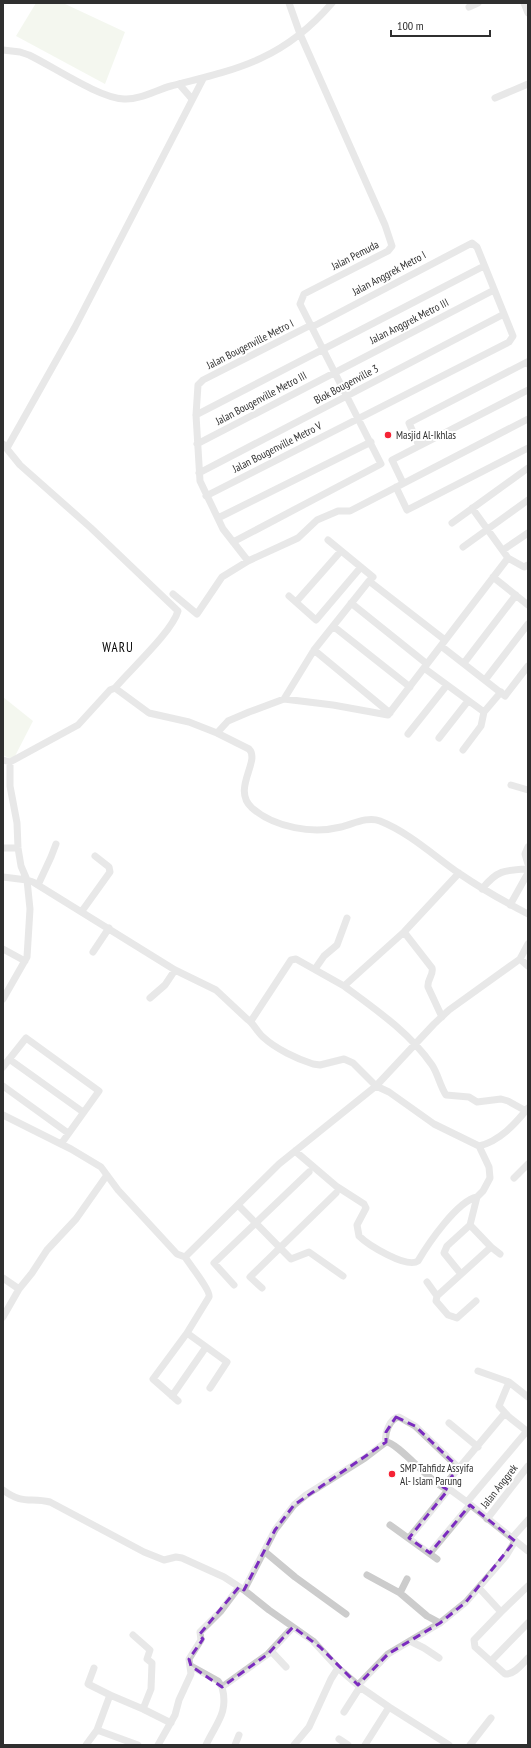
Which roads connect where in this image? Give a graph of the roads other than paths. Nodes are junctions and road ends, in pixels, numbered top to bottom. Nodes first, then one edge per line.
1 (289, 3) edge
2 (332, 3) edge
3 (478, 3) edge
4 (524, 3) edge
5 (468, 7) dead end
6 (528, 13) edge
7 (300, 34) junction
8 (3, 50) edge
9 (203, 79) junction
10 (179, 84) junction
11 (528, 84) edge
12 (495, 98) dead end
13 (192, 99) junction
14 (484, 266) junction
15 (494, 290) junction
16 (504, 314) junction
17 (311, 326) junction
18 (323, 349) junction
19 (528, 364) edge
20 (335, 371) junction
21 (528, 390) edge
22 (347, 395) junction
23 (196, 415) junction
24 (358, 418) junction
25 (528, 419) edge
26 (371, 442) junction
27 (198, 444) junction
28 (5, 446) edge
29 (419, 446) junction
30 (528, 448) edge
31 (528, 468) edge
32 (198, 473) junction
33 (403, 483) junction
34 (396, 487) junction
35 (206, 496) junction
36 (528, 500) edge
37 (472, 508) junction
38 (218, 518) junction
39 (452, 523) dead end
40 (487, 529) junction
41 (528, 533) edge
42 (328, 540) dead end
43 (234, 542) junction
44 (463, 547) dead end
45 (503, 550) junction
46 (341, 551) junction
47 (508, 558) junction
48 (248, 561) junction
49 (528, 565) edge
50 (360, 567) junction
51 (493, 577) junction
52 (369, 581) junction
53 (173, 594) dead end
54 (516, 595) junction
55 (288, 596) dead end
56 (296, 602) junction
57 (351, 603) junction
58 (528, 605) edge
59 (528, 624) edge
60 (333, 626) junction
61 (443, 643) junction
62 (314, 650) junction
63 (464, 663) junction
64 (426, 666) junction
65 (528, 666) edge
66 (485, 680) junction
67 (447, 685) junction
68 (410, 687) junction
69 (115, 688) junction
70 (501, 692) junction
71 (284, 700) junction
72 (468, 701) junction
73 (484, 712) junction
74 (390, 713) junction
75 (217, 733) junction
76 (408, 734) dead end
77 (439, 738) dead end
78 (463, 750) dead end
79 (6, 761) edge
80 (511, 785) dead end
81 (528, 790) edge
82 (56, 844) dead end
83 (528, 847) edge
84 (3, 848) edge
85 (18, 848) junction
86 (95, 856) dead end
87 (528, 864) edge
88 (528, 869) edge
89 (459, 873) junction
90 (527, 876) edge
91 (3, 878) edge
92 (27, 880) junction
93 (38, 885) junction
94 (482, 889) junction
95 (510, 905) junction
96 (82, 911) junction
97 (528, 914) edge
98 (347, 918) dead end
99 (109, 928) junction
100 (404, 932) junction
101 (528, 944) edge
102 (3, 948) edge
103 (93, 952) dead end
104 (520, 958) junction
105 (25, 961) junction
106 (528, 966) edge
107 (315, 969) junction
108 (175, 970) junction
109 (344, 986) junction
110 (150, 998) dead end
111 (3, 999) edge
112 (442, 1017) junction
113 (251, 1021) junction
114 (416, 1045) junction
115 (9, 1059) junction
116 (3, 1067) edge
117 (3, 1086) edge
118 (376, 1086) junction
119 (527, 1110) edge
120 (83, 1112) junction
121 (3, 1115) edge
122 (68, 1133) junction
123 (61, 1144) junction
124 (479, 1146) junction
125 (295, 1151) junction
126 (528, 1164) edge
127 (309, 1172) dead end
128 (107, 1175) junction
129 (514, 1178) dead end
130 (336, 1192) dead end
131 (477, 1197) junction
132 (238, 1205) junction
133 (256, 1223) junction
134 (470, 1225) junction
135 (279, 1247) junction
136 (491, 1247) junction
137 (500, 1254) dead end
138 (185, 1257) junction
139 (461, 1274) junction
140 (343, 1276) dead end
141 (3, 1278) edge
142 (427, 1282) dead end
143 (234, 1285) dead end
144 (262, 1288) dead end
145 (19, 1289) junction
146 (437, 1296) junction
147 (476, 1301) dead end
148 (3, 1317) edge
149 (187, 1333) junction
150 (206, 1347) junction
151 (478, 1371) dead end
152 (509, 1382) junction
153 (210, 1388) dead end
154 (172, 1396) junction
155 (528, 1397) edge
156 (178, 1401) dead end
157 (505, 1413) junction
158 (449, 1423) dead end
159 (527, 1432) edge
160 (386, 1442) junction
161 (478, 1447) junction
162 (528, 1466) edge
163 (459, 1468) junction
164 (445, 1489) junction
165 (3, 1490) edge
166 (468, 1503) junction
167 (487, 1519) junction
168 (528, 1520) edge
169 (390, 1525) dead end
170 (409, 1538) junction
171 (514, 1540) junction
172 (264, 1551) junction
173 (528, 1551) edge
174 (430, 1553) junction
175 (437, 1560) dead end
176 (367, 1575) dead end
177 (407, 1578) dead end
178 (528, 1586) edge
179 (242, 1588) junction
180 (479, 1588) junction
181 (400, 1593) junction
182 (501, 1612) junction
183 (346, 1614) dead end
184 (440, 1623) junction
185 (528, 1624) edge
186 (293, 1627) junction
187 (133, 1635) dead end
188 (410, 1641) junction
189 (271, 1650) junction
190 (439, 1658) dead end
191 (528, 1658) edge
192 (491, 1661) junction
193 (191, 1666) junction
194 (286, 1667) dead end
195 (94, 1668) dead end
196 (338, 1668) junction
197 (359, 1686) junction
198 (222, 1687) junction
199 (110, 1695) junction
200 (389, 1707) junction
201 (143, 1709) junction
202 (344, 1712) dead end
203 (491, 1718) dead end
204 (171, 1723) junction
205 (97, 1730) junction
206 (239, 1735) dead end
207 (339, 1740) dead end
208 (86, 1745) edge
209 (138, 1745) edge
210 (158, 1745) edge
211 (206, 1745) edge
212 (235, 1745) edge
213 (294, 1745) edge
214 (348, 1745) edge
215 (365, 1745) edge
216 (449, 1745) edge
217 (470, 1745) edge

1 - 7 street, Jalan Pemuda
2 - 7 street
3 - 5 street
4 - 6 street
7 - 9 street
7 - 17 street, Jalan Pemuda
8 - 10 street
9 - 10 street
9 - 13 street
10 - 13 street
11 - 12 street
13 - 28 street
14 - 15 street
14 - 17 street, Jalan Anggrek Metro I
14 - 18 street
15 - 16 street
15 - 20 street, Jalan Anggrek Metro III
16 - 22 street, Blok Bougenville 3
16 - 24 street, Jalan Bougenville Metro V
17 - 18 street, Jalan Pemuda
17 - 23 street, Jalan Bougenville Metro I
18 - 20 street, Jalan Pemuda
18 - 23 street
19 - 29 street
20 - 22 street, Jalan Pemuda
20 - 27 street, Jalan Bougenville Metro III
21 - 29 street
22 - 24 street, Jalan Pemuda
22 - 32 street, Blok Bougenville 3
23 - 27 street
24 - 26 street, Jalan Pemuda
24 - 35 street, Jalan Bougenville Metro V
25 - 33 street
26 - 38 street
26 - 43 street, Jalan Pemuda
27 - 32 street
28 - 69 street
29 - 33 street
30 - 34 street
31 - 37 street
32 - 35 street
33 - 34 street
34 - 48 street
35 - 38 street
36 - 40 street
37 - 39 street
37 - 40 street
38 - 43 street
40 - 44 street
40 - 45 street
41 - 45 street
42 - 46 street
43 - 48 street
45 - 47 street
46 - 50 street
46 - 56 street
47 - 49 street
47 - 51 street
48 - 53 street
50 - 52 street
50 - 56 street
51 - 54 street
51 - 61 street
52 - 57 street
52 - 61 street
54 - 58 street
54 - 63 street
55 - 56 street
57 - 60 street
57 - 64 street
59 - 66 street
60 - 62 street
60 - 68 street
61 - 63 street
61 - 64 street
62 - 71 street
62 - 74 street
63 - 66 street
64 - 67 street
64 - 68 street
65 - 70 street
66 - 70 street
67 - 72 street
67 - 76 street
68 - 74 street
69 - 75 street
69 - 79 street
70 - 73 street
71 - 74 street
71 - 75 street
72 - 73 street
72 - 77 street
73 - 78 street
75 - 89 street
79 - 85 street
80 - 81 street
82 - 93 street
83 - 87 street
84 - 85 street
85 - 92 street
86 - 96 street
88 - 94 street
89 - 94 street
89 - 100 street
90 - 95 street
91 - 92 street
92 - 93 street
92 - 105 street
93 - 96 street
94 - 95 street
95 - 97 street
96 - 99 street
98 - 107 street
99 - 103 street
99 - 108 street
100 - 109 street
100 - 112 street
101 - 104 street
102 - 105 street
104 - 106 street
104 - 112 street
105 - 111 street
107 - 109 street
107 - 113 street
108 - 110 street
108 - 113 street
109 - 114 street
112 - 114 street
113 - 118 street
114 - 118 street
114 - 119 street
115 - 116 street
115 - 120 street
115 - 120 street
117 - 122 street
118 - 124 street
118 - 125 street
119 - 124 street
120 - 122 street
121 - 123 street
122 - 123 street
123 - 128 street
124 - 131 street
125 - 131 street
125 - 132 street
126 - 129 street
127 - 133 street
128 - 138 street
128 - 145 street
130 - 135 street
131 - 134 street
132 - 133 street
132 - 138 street
133 - 135 street
133 - 143 street
134 - 136 street
134 - 139 street
135 - 140 street
135 - 144 street
136 - 137 street
136 - 139 street
138 - 149 street
139 - 146 street
141 - 145 street
142 - 146 street
145 - 148 street
146 - 147 street
149 - 150 street
149 - 154 street
150 - 153 street
150 - 154 street
151 - 152 street
152 - 155 street
152 - 157 street
154 - 156 street
157 - 159 street
157 - 161 street
158 - 161 street
159 - 166 street
160 - 163 street
160 - 164 street
160 - 172 street
161 - 163 street
162 - 167 street, Jalan Anggrek
163 - 164 street
164 - 166 street
164 - 170 street
165 - 179 street
166 - 167 street
166 - 174 street
167 - 171 street
168 - 171 street
169 - 170 street
170 - 174 street
171 - 173 street
171 - 180 street
172 - 179 street
172 - 183 street
174 - 175 street
176 - 181 street
177 - 181 street
178 - 182 street
179 - 186 street
179 - 193 street
180 - 182 street
180 - 184 street
181 - 184 street
182 - 192 street
184 - 188 street
185 - 192 street
186 - 189 street
186 - 196 street
187 - 201 street
188 - 190 street
188 - 197 street
189 - 194 street
189 - 198 street
191 - 192 street
193 - 198 street
193 - 204 street
195 - 199 street
196 - 197 street
196 - 213 street
197 - 200 street
197 - 202 street
198 - 211 street
199 - 201 street
199 - 205 street
200 - 215 street
200 - 216 street
201 - 204 street
203 - 217 street
204 - 210 street
205 - 208 street
205 - 209 street
206 - 212 street
207 - 214 street

